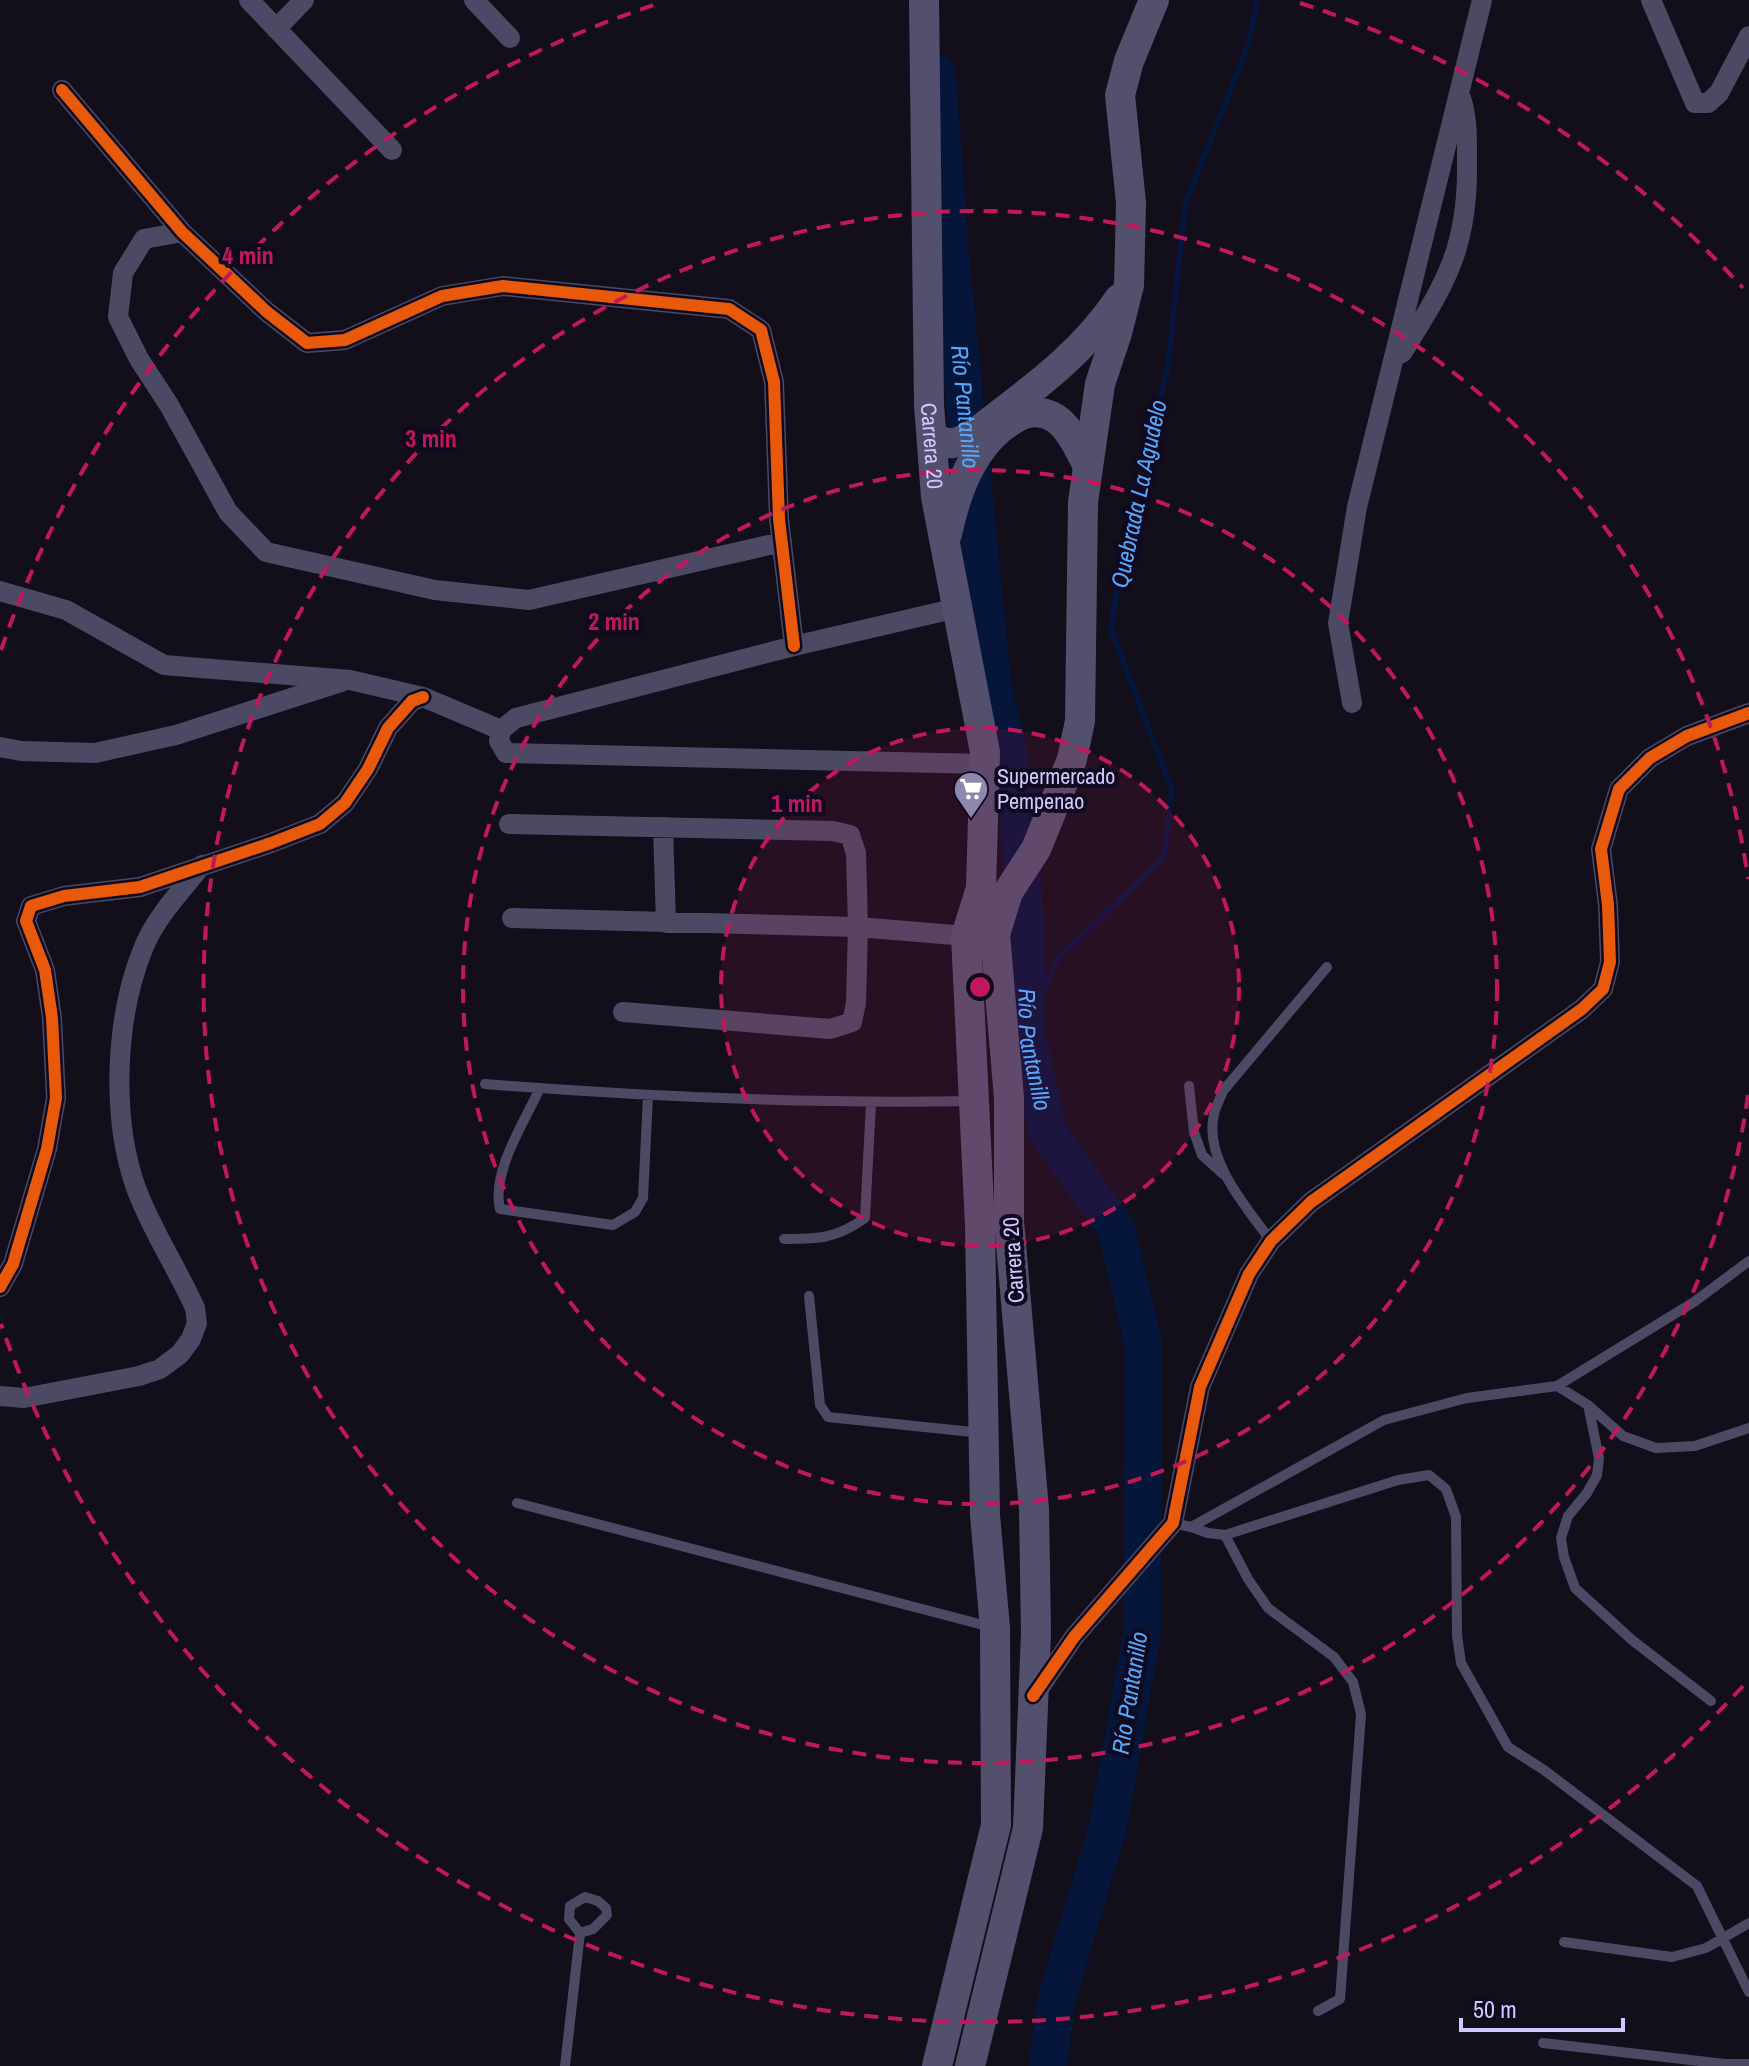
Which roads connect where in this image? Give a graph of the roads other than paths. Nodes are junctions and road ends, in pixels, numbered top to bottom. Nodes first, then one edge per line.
1 (249, 0) edge
2 (304, 0) edge
3 (474, 0) edge
4 (924, 0) edge
5 (1154, 0) edge
6 (1482, 0) edge
7 (1651, 0) edge
8 (276, 29) junction
9 (1749, 36) edge
10 (510, 38) dead end
11 (62, 90) dead end
12 (1460, 94) junction
13 (392, 150) dead end
14 (182, 232) junction
15 (1129, 285) junction
16 (1392, 370) junction
17 (932, 437) junction
18 (972, 455) junction
19 (1087, 464) junction
20 (782, 542) junction
21 (945, 544) junction
22 (0, 590) edge
23 (957, 608) junction
24 (794, 646) junction
25 (350, 680) junction
26 (423, 697) junction
27 (1352, 703) dead end
28 (1749, 713) edge
29 (501, 730) junction
30 (0, 747) edge
31 (985, 764) junction
32 (509, 824) dead end
33 (663, 827) junction
34 (202, 865) junction
35 (994, 890) junction
36 (512, 918) dead end
37 (666, 923) junction
38 (858, 927) junction
39 (980, 935) junction
40 (1327, 967) dead end
41 (623, 1012) dead end
42 (485, 1084) dead end
43 (1189, 1086) dead end
44 (540, 1088) junction
45 (648, 1096) junction
46 (975, 1101) junction
47 (871, 1103) junction
48 (1224, 1175) junction
49 (784, 1239) dead end
50 (1271, 1241) junction
51 (1749, 1261) edge
52 (0, 1287) edge
53 (809, 1296) dead end
54 (1557, 1386) junction
55 (0, 1396) edge
56 (1588, 1405) junction
57 (1749, 1428) edge
58 (984, 1433) junction
59 (517, 1503) dead end
60 (1176, 1529) junction
61 (1225, 1535) junction
62 (995, 1628) junction
63 (1033, 1696) junction
64 (1711, 1701) dead end
65 (1749, 1923) edge
66 (580, 1933) dead end
67 (1723, 1938) junction
68 (1564, 1942) dead end
69 (1749, 1992) edge
70 (1318, 2011) dead end
71 (1543, 2043) dead end
72 (1749, 2064) edge
73 (565, 2066) edge
74 (937, 2066) edge
75 (970, 2066) edge

1 - 8 street
2 - 8 street
3 - 10 street
4 - 17 main road, Carrera 20
5 - 15 main road
6 - 12 street
7 - 9 street
8 - 13 street
11 - 14 street
12 - 16 street
12 - 16 street
14 - 20 street
14 - 20 street
15 - 18 main road
15 - 19 main road
16 - 27 street
17 - 18 main road
17 - 21 main road, Carrera 20
18 - 19 main road
18 - 21 main road
19 - 35 main road
20 - 24 street
21 - 23 main road, Carrera 20
22 - 25 street
23 - 24 street
23 - 31 main road, Carrera 20
24 - 29 street
25 - 26 street
25 - 30 street
26 - 29 street
26 - 34 street
28 - 50 street
29 - 31 street
31 - 35 main road, Carrera 20
32 - 33 street
33 - 37 street
33 - 38 street
34 - 52 street
34 - 55 street
35 - 39 main road, Carrera 20
36 - 37 street
37 - 38 street
38 - 39 street
38 - 41 street
39 - 46 main road, Carrera 20
39 - 63 main road, Carrera 20
40 - 48 lane
42 - 44 lane
43 - 48 lane
44 - 45 lane
44 - 45 lane
45 - 47 lane
46 - 47 lane
46 - 58 main road, Carrera 20
47 - 49 lane
48 - 50 lane
50 - 60 street
51 - 54 lane
53 - 58 lane
54 - 56 lane
54 - 60 lane
56 - 57 lane
56 - 64 lane
58 - 62 main road, Carrera 20
59 - 62 lane
60 - 61 lane
60 - 63 street
61 - 67 lane
61 - 70 lane
62 - 74 main road, Carrera 20
63 - 75 main road, Carrera 20
65 - 67 lane
66 - 73 lane
67 - 68 lane
67 - 69 lane
71 - 72 lane

